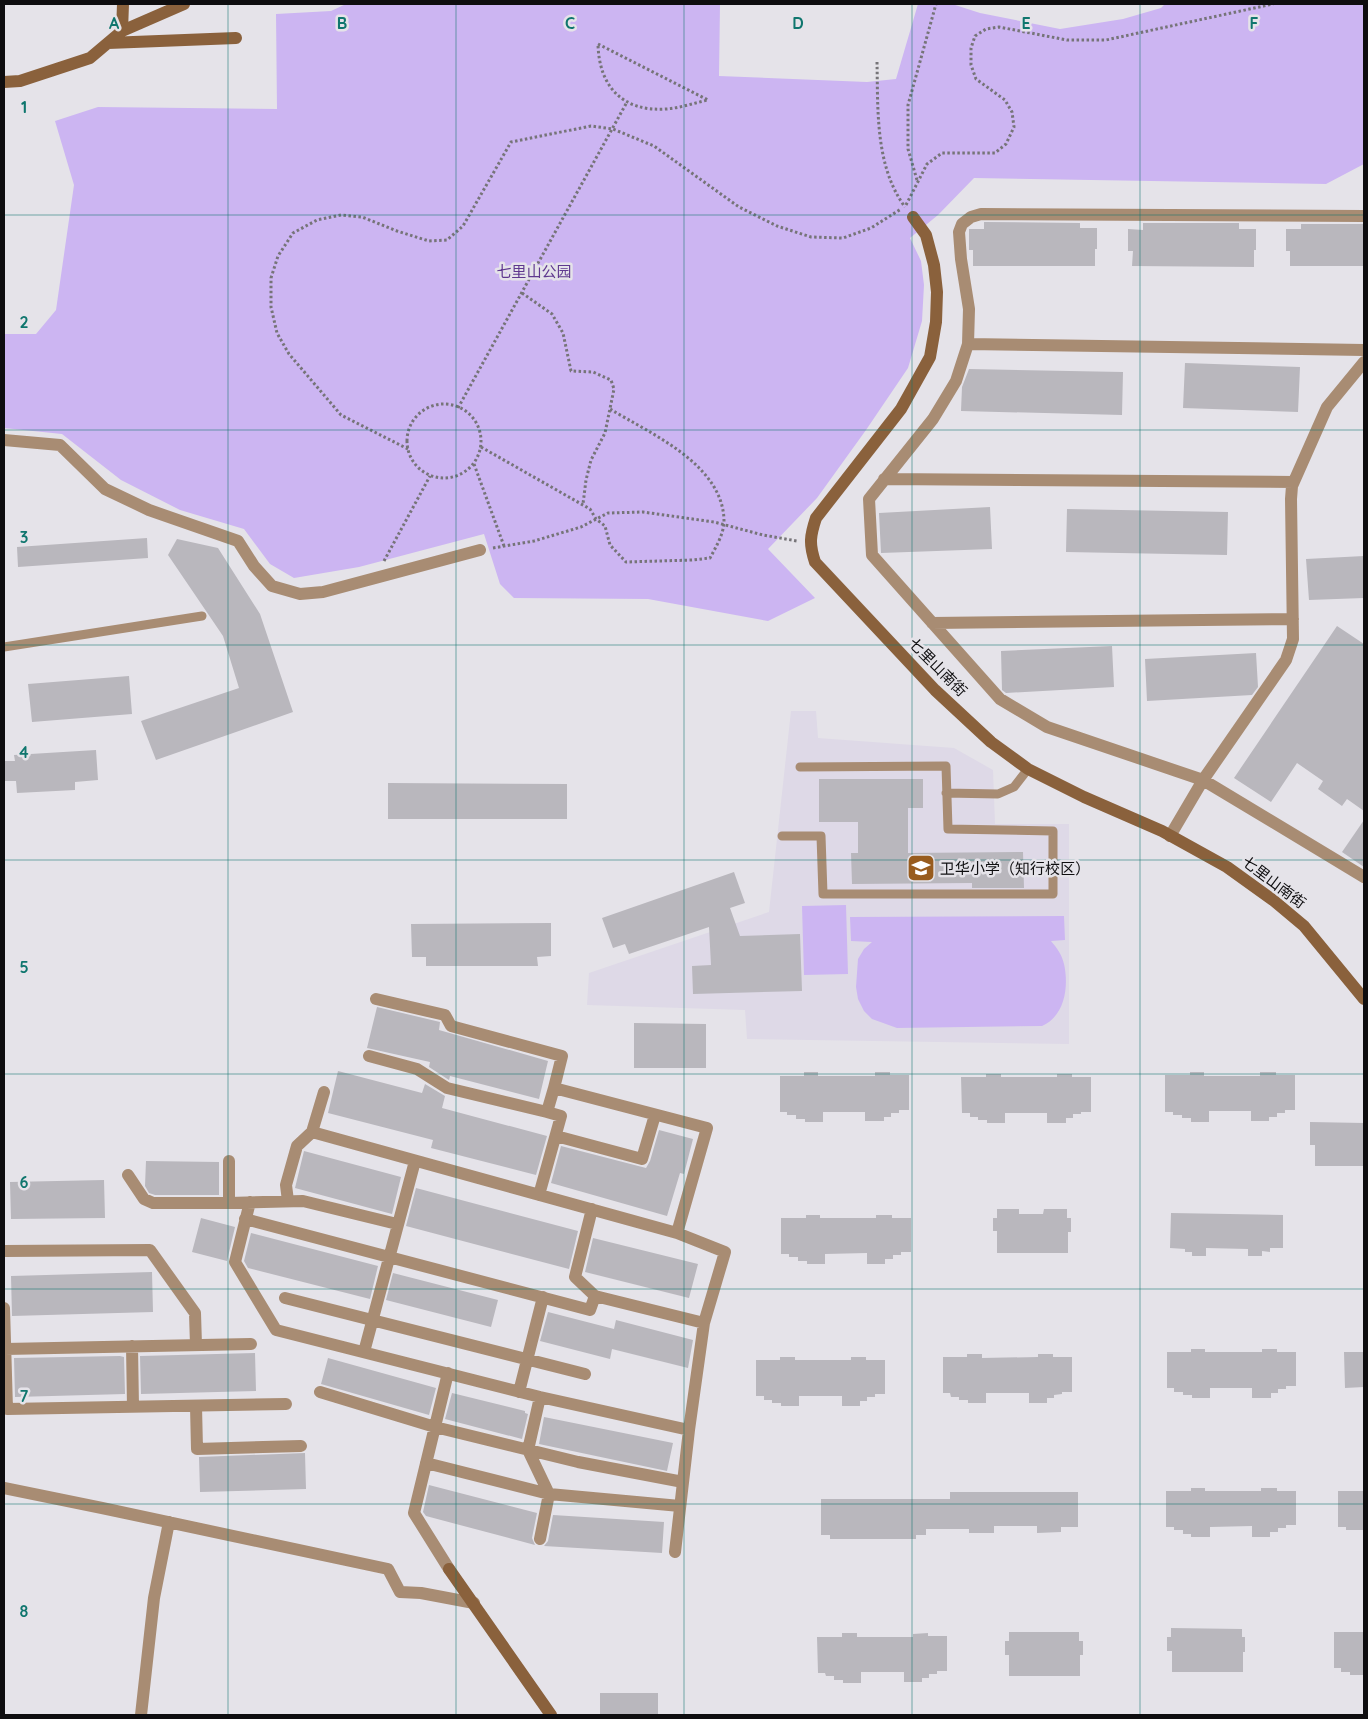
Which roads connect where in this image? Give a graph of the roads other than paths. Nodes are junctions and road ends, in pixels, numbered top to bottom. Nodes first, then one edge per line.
1 (123, 4) edge
2 (184, 4) edge
3 (122, 31) junction
4 (236, 38) dead end
5 (108, 43) junction
6 (4, 82) edge
7 (1364, 216) edge
8 (913, 217) road end
9 (968, 344) junction
10 (1364, 350) edge
11 (1364, 362) edge
12 (4, 440) edge
13 (884, 479) junction
14 (1294, 482) junction
15 (480, 550) road end
16 (202, 616) dead end
17 (1293, 619) junction
18 (932, 623) junction
19 (4, 648) edge
20 (800, 767) dead end
21 (1028, 770) junction
22 (1202, 780) junction
23 (946, 793) junction
24 (782, 836) dead end
25 (1170, 836) junction
26 (1364, 877) edge
27 (376, 999) dead end
28 (1364, 1000) edge
29 (369, 1056) dead end
30 (554, 1088) junction
31 (324, 1092) dead end
32 (547, 1112) junction
33 (655, 1114) junction
34 (312, 1132) junction
35 (556, 1136) junction
36 (229, 1161) dead end
37 (415, 1161) junction
38 (128, 1175) dead end
39 (539, 1195) junction
40 (288, 1201) junction
41 (250, 1202) junction
42 (229, 1203) junction
43 (592, 1209) junction
44 (245, 1219) junction
45 (397, 1224) junction
46 (678, 1233) junction
47 (4, 1251) edge
48 (389, 1256) junction
49 (595, 1296) junction
50 (543, 1297) junction
51 (285, 1298) dead end
52 (4, 1308) edge
53 (372, 1320) junction
54 (704, 1324) junction
55 (251, 1344) dead end
56 (196, 1345) junction
57 (132, 1346) junction
58 (5, 1349) junction
59 (364, 1352) junction
60 (527, 1360) junction
61 (448, 1373) junction
62 (585, 1374) dead end
63 (320, 1392) dead end
64 (519, 1392) junction
65 (540, 1397) junction
66 (286, 1404) dead end
67 (196, 1406) junction
68 (133, 1407) junction
69 (435, 1427) junction
70 (688, 1430) junction
71 (301, 1446) dead end
72 (528, 1450) junction
73 (426, 1463) junction
74 (683, 1482) junction
75 (4, 1488) edge
76 (549, 1494) junction
77 (680, 1506) junction
78 (169, 1522) junction
79 (540, 1539) dead end
80 (675, 1552) dead end
81 (474, 1603) junction
82 (142, 1715) edge
83 (551, 1715) edge

1 - 3 street
2 - 3 street
3 - 5 street
4 - 5 street
5 - 6 street
7 - 9 street
8 - 21 street, 七里山南街
9 - 10 street
9 - 13 street
11 - 14 street
12 - 15 street
13 - 14 street
13 - 18 street
14 - 17 street
16 - 19 lane
17 - 18 street
17 - 22 street
18 - 22 street
20 - 23 lane
21 - 23 lane
21 - 25 street, 七里山南街
22 - 25 street
22 - 26 street
23 - 24 lane
25 - 28 street, 七里山南街
27 - 30 street
29 - 32 street
30 - 32 street
30 - 33 street
31 - 34 street
32 - 35 street
33 - 35 street
33 - 46 street
34 - 37 street
34 - 40 street
35 - 39 street
36 - 42 street
37 - 39 street
37 - 45 street
38 - 42 street
39 - 43 street
40 - 41 street
40 - 45 street
41 - 42 street
41 - 44 street
43 - 46 street
43 - 49 street
44 - 48 street
44 - 59 street
45 - 48 street
46 - 54 street
47 - 56 street
48 - 50 street
48 - 53 street
49 - 50 street
49 - 54 street
50 - 60 street
51 - 53 street
52 - 58 street
53 - 59 street
53 - 60 street
54 - 70 street
55 - 56 street
56 - 57 street
57 - 58 street
57 - 68 street
58 - 68 street
59 - 61 street
60 - 62 street
60 - 64 street
61 - 64 street
61 - 69 street
63 - 69 street
64 - 65 street
65 - 70 street
65 - 72 street
66 - 67 street
67 - 68 street
67 - 71 street
69 - 72 street
69 - 73 street
70 - 74 street
72 - 74 street
72 - 76 street
73 - 76 street
73 - 81 street
74 - 77 street
75 - 78 street
76 - 77 street
76 - 79 street
77 - 80 street
78 - 81 street
78 - 82 street
81 - 83 street

